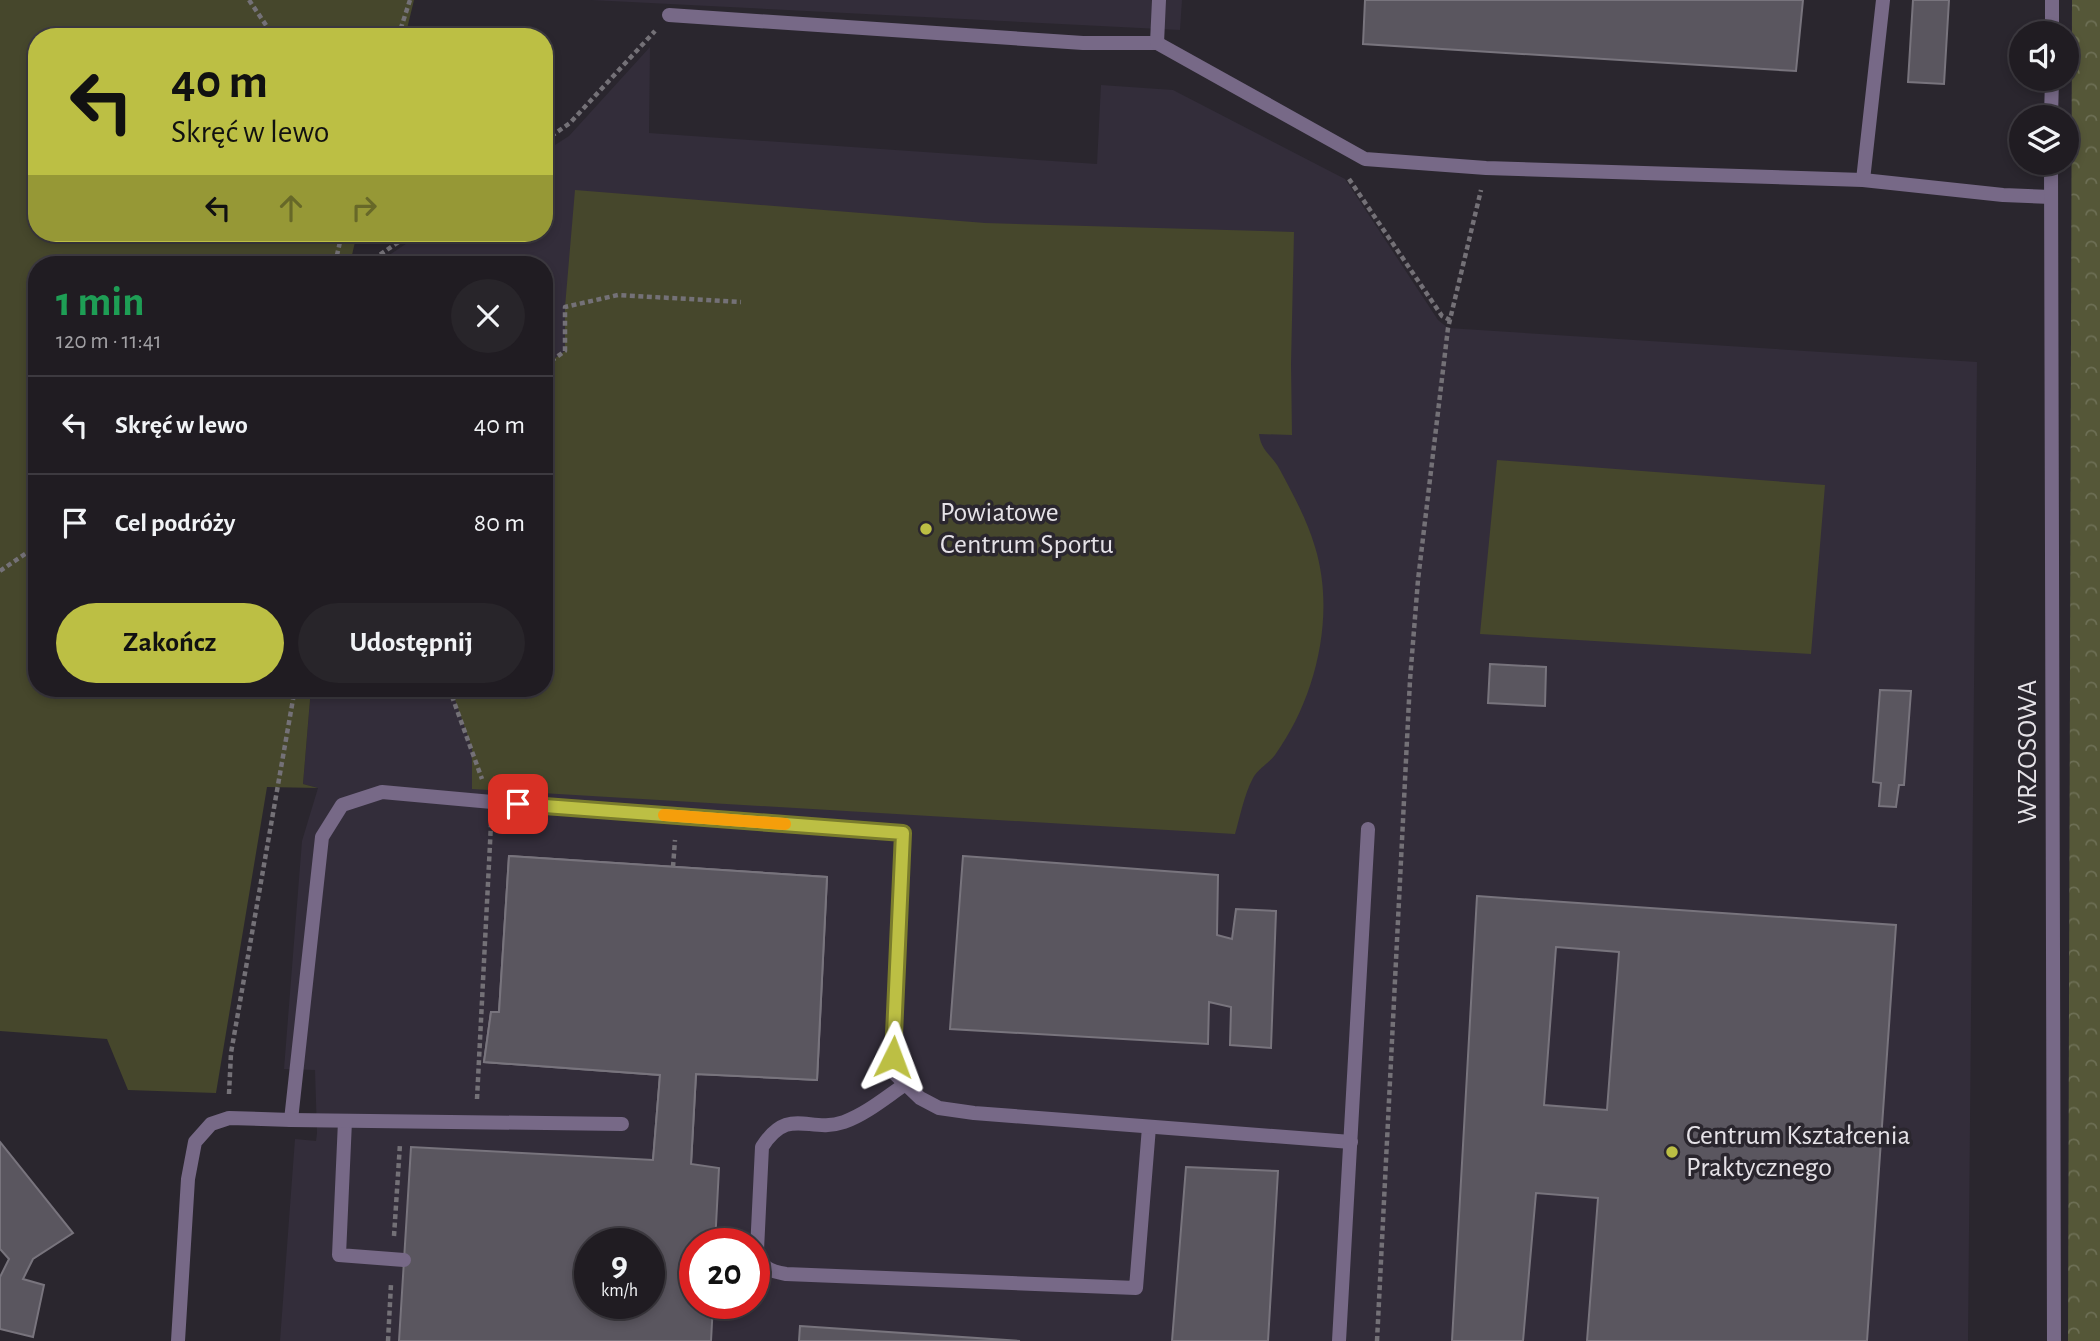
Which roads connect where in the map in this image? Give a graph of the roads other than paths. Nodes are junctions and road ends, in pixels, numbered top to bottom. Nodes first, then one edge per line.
1 (1159, 0) edge
2 (1882, 0) edge
3 (2052, 0) edge
4 (670, 15) road end
5 (2052, 21) edge
6 (1157, 43) junction
7 (2051, 175) edge
8 (1863, 180) junction
9 (2051, 197) junction
10 (1368, 829) dead end
11 (904, 1085) junction
12 (291, 1120) junction
13 (345, 1121) junction
14 (622, 1124) dead end
15 (1149, 1126) junction
16 (1351, 1142) junction
17 (399, 1260) road end
18 (178, 1341) edge
19 (1339, 1341) edge
20 (2054, 1341) edge

1 - 6 street
2 - 8 street
3 - 5 street
4 - 6 street
6 - 8 street
7 - 9 street, WRZOSOWA
8 - 9 street
9 - 20 street, WRZOSOWA
10 - 16 street
11 - 12 street
11 - 15 street
11 - 15 street
12 - 13 street
12 - 18 street
13 - 14 street
13 - 17 street
15 - 16 street
16 - 19 street

